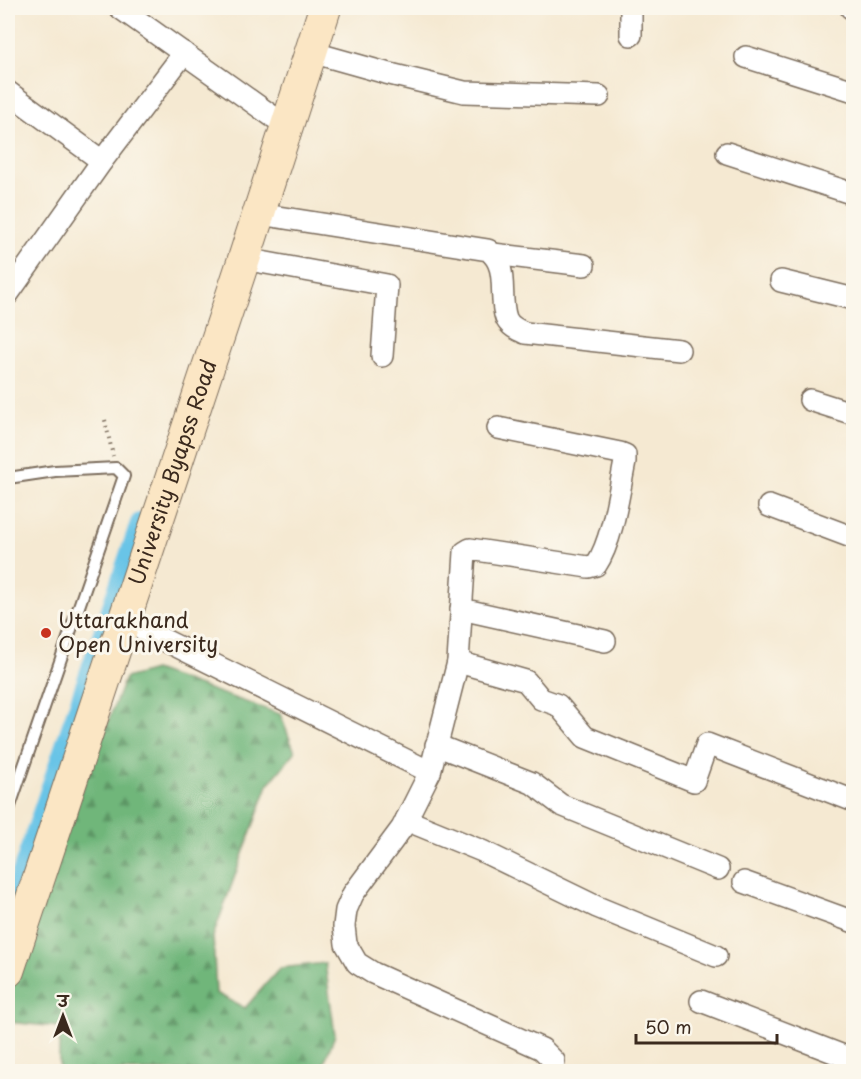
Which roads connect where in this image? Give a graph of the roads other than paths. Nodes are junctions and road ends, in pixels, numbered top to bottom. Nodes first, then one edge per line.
1 (120, 8) edge
2 (325, 8) edge
3 (630, 8) edge
4 (631, 34) dead end
5 (311, 52) junction
6 (184, 53) junction
7 (746, 57) dead end
8 (854, 91) edge
9 (8, 92) edge
10 (599, 96) dead end
11 (279, 121) junction
12 (728, 153) dead end
13 (102, 161) junction
14 (854, 194) edge
15 (259, 214) junction
16 (494, 254) junction
17 (244, 259) junction
18 (584, 265) dead end
19 (15, 268) edge
20 (781, 281) dead end
21 (8, 294) edge
22 (854, 299) edge
23 (679, 350) dead end
24 (382, 356) dead end
25 (810, 400) dead end
26 (854, 414) edge
27 (498, 428) dead end
28 (8, 477) edge
29 (769, 506) dead end
30 (854, 538) edge
31 (461, 609) junction
32 (124, 620) junction
33 (605, 641) dead end
34 (458, 662) junction
35 (436, 745) junction
36 (430, 772) junction
37 (854, 801) edge
38 (8, 812) edge
39 (406, 820) junction
40 (718, 868) dead end
41 (744, 882) dead end
42 (854, 922) edge
43 (716, 956) dead end
44 (8, 971) edge
45 (701, 1001) dead end
46 (854, 1060) edge
47 (552, 1071) edge

1 - 6 street
2 - 5 main road, University Byapss Road
3 - 4 street
5 - 10 street
5 - 11 main road, University Byapss Road
6 - 11 street
6 - 13 street
7 - 8 street
9 - 13 street
11 - 15 main road, University Byapss Road
12 - 14 street
13 - 19 street
15 - 16 street
15 - 17 main road, University Byapss Road
16 - 18 street
16 - 23 street
17 - 24 street
17 - 32 main road, University Byapss Road
19 - 21 street
20 - 22 street
25 - 26 street
27 - 31 street
28 - 38 lane
29 - 30 street
31 - 33 street
31 - 34 street
32 - 36 street
32 - 44 main road, University Byapss Road
34 - 35 street
34 - 37 street
35 - 36 street
35 - 40 street
36 - 39 street
39 - 43 street
39 - 47 street
41 - 42 street
45 - 46 street

